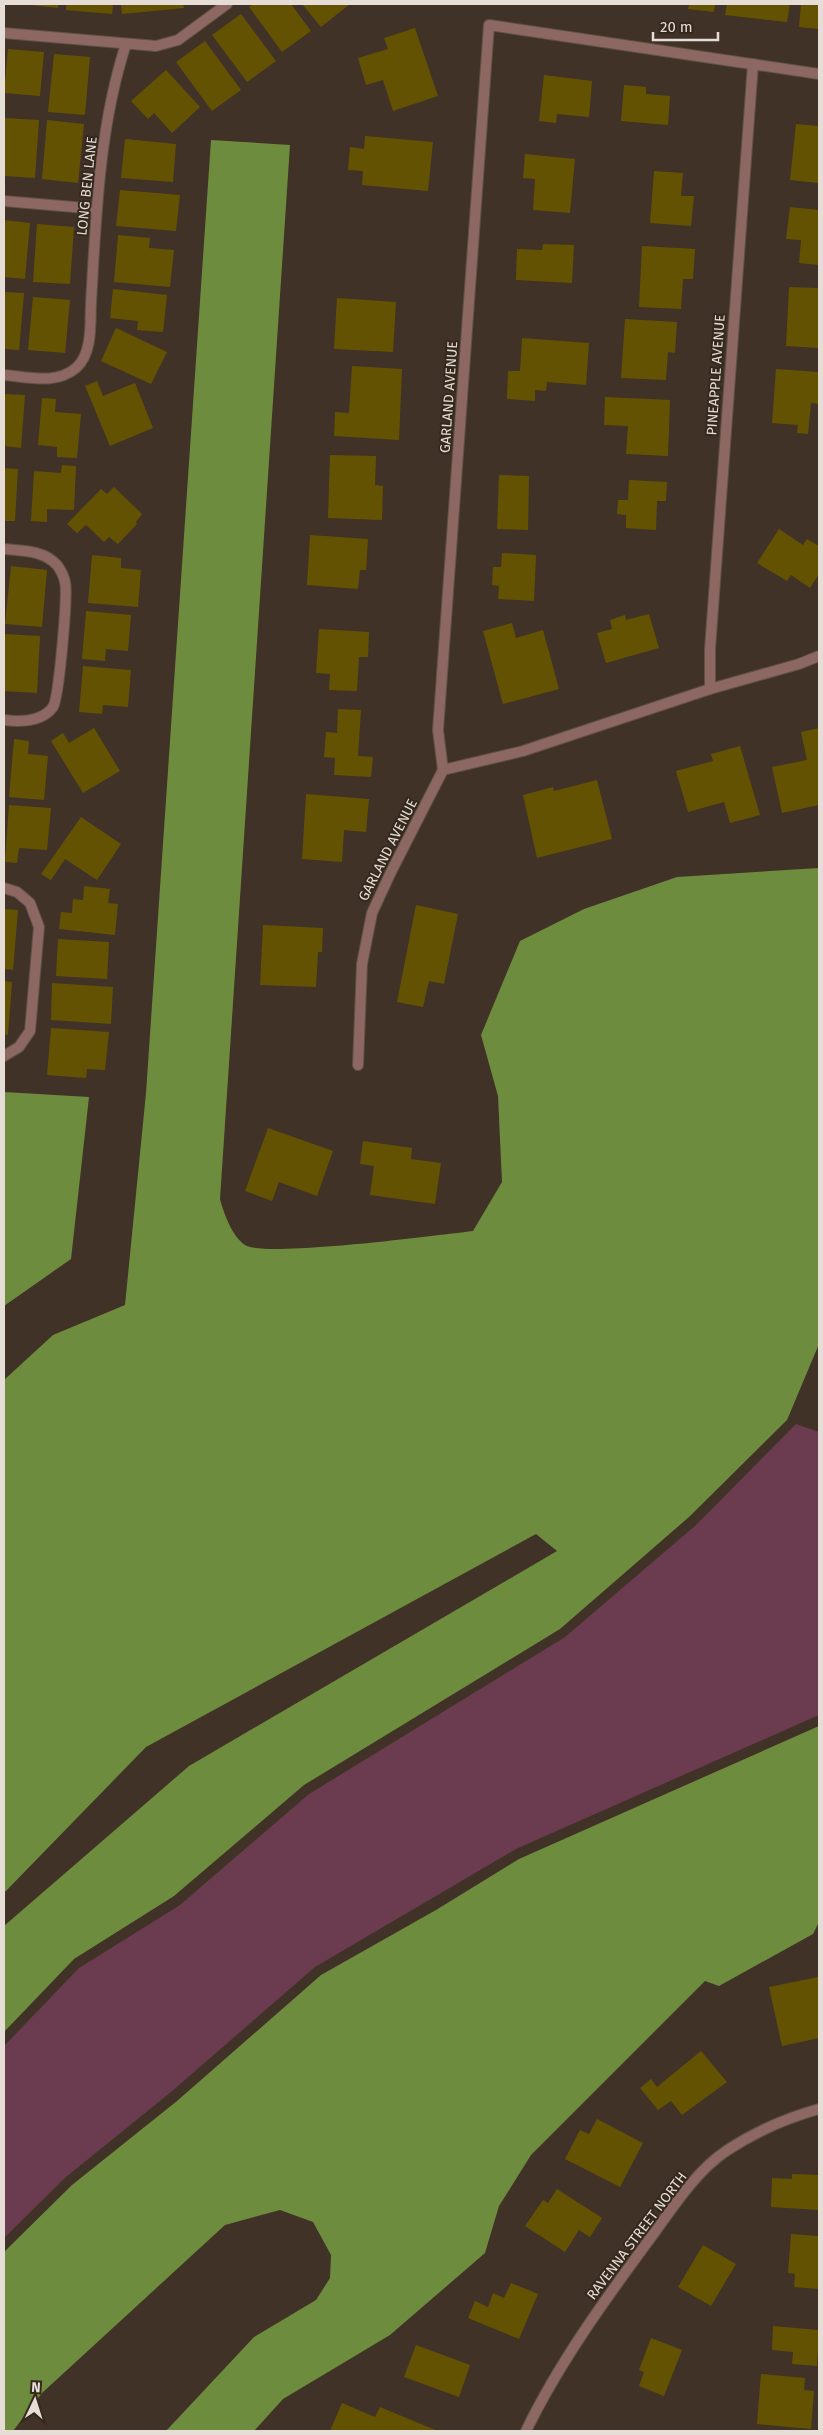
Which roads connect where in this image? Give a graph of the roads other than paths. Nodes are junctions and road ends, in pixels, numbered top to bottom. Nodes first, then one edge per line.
1 (227, 4) edge
2 (4, 33) edge
3 (126, 44) junction
4 (753, 64) junction
5 (819, 74) edge
6 (4, 200) edge
7 (97, 209) junction
8 (4, 374) edge
9 (4, 549) edge
10 (819, 656) edge
11 (710, 689) junction
12 (4, 720) edge
13 (443, 770) junction
14 (4, 888) edge
15 (4, 1056) edge
16 (358, 1064) dead end
17 (819, 2108) edge
18 (526, 2431) edge

1 - 3 street
2 - 3 street
3 - 7 street, LONG BEN LANE
4 - 5 street
4 - 11 street, PINEAPPLE AVENUE
4 - 13 street, GARLAND AVENUE
6 - 7 street
7 - 8 street, LONG BEN LANE
9 - 12 street
10 - 11 street
11 - 13 street
13 - 16 street, GARLAND AVENUE
14 - 15 street
17 - 18 street, RAVENNA STREET NORTH

